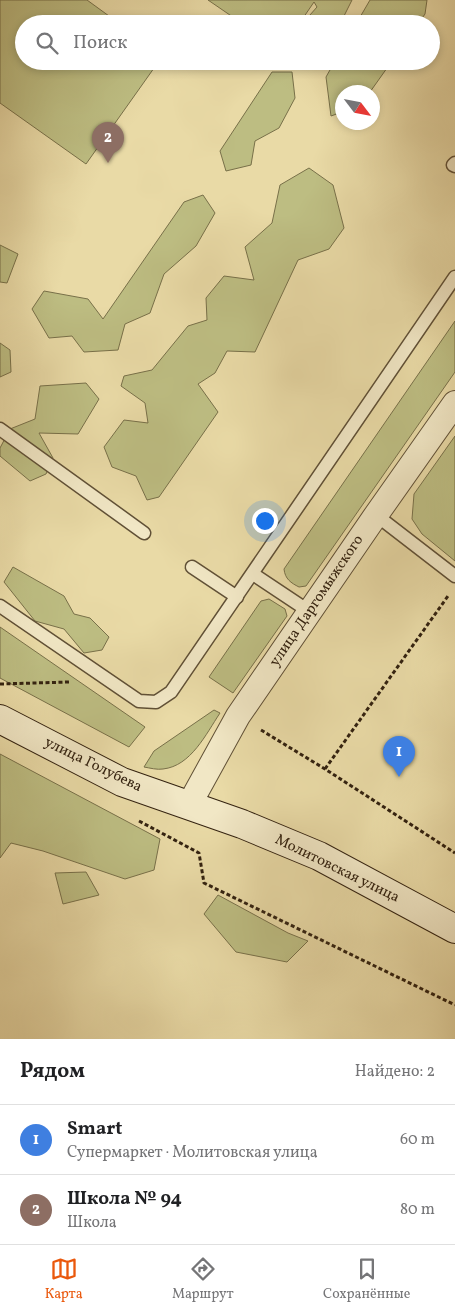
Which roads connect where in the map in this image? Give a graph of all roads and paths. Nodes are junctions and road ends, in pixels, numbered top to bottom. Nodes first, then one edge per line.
1 (455, 162) edge
2 (455, 166) edge
3 (455, 277) edge
4 (455, 404) edge
5 (0, 429) edge
6 (376, 514) junction
7 (144, 533) dead end
8 (192, 567) dead end
9 (253, 574) junction
10 (455, 576) edge
11 (449, 594) dead end
12 (237, 597) junction
13 (0, 606) edge
14 (310, 612) junction
15 (104, 678) junction
16 (0, 684) edge
17 (0, 719) edge
18 (285, 745) dead end
19 (325, 769) junction
20 (189, 805) junction
21 (133, 819) dead end
22 (455, 853) edge
23 (455, 928) edge
24 (455, 1005) edge

1 - 2 lane
3 - 9 lane
4 - 6 street, улица Даргомыжского
5 - 7 lane
6 - 10 lane
6 - 14 street, улица Даргомыжского
8 - 12 lane
9 - 12 lane
9 - 14 lane
11 - 19 path
12 - 15 lane
13 - 15 lane
14 - 20 street, улица Даргомыжского
15 - 16 path
17 - 20 street, улица Голубева
18 - 19 path
19 - 22 path
20 - 23 street, Молитовская улица
21 - 24 path

